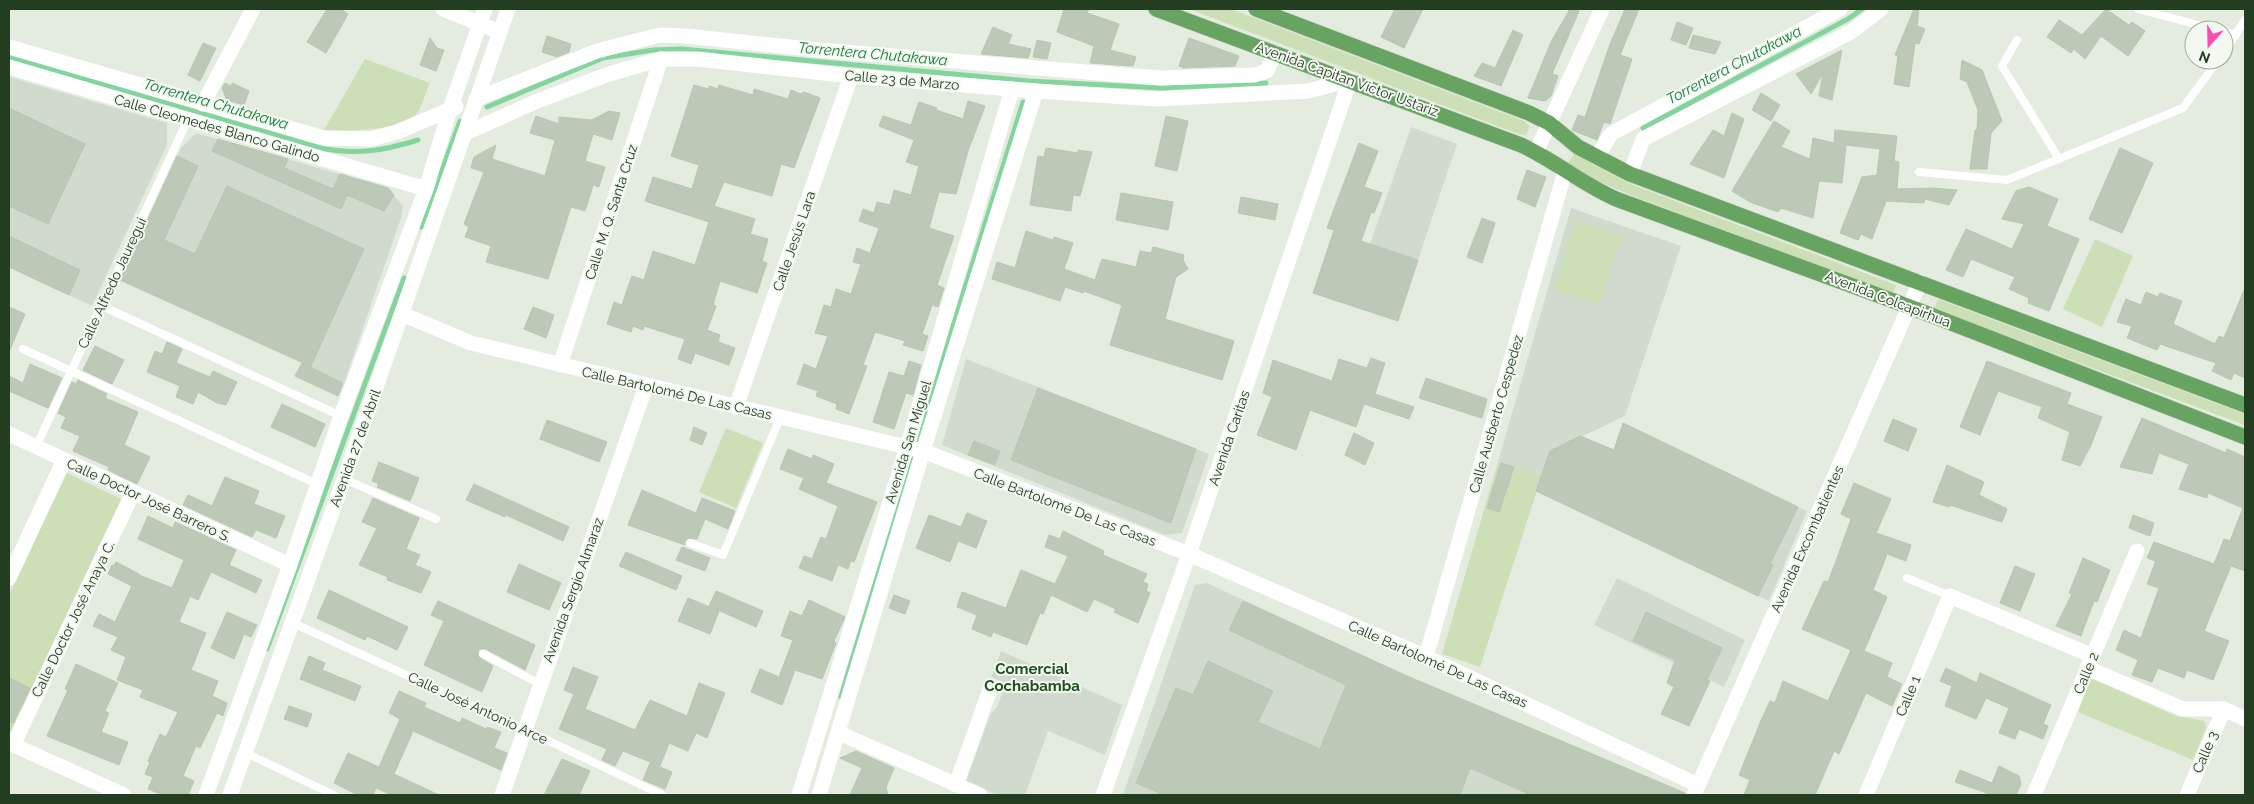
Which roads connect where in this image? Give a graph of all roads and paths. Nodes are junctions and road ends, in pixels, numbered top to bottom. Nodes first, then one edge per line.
1 (253, 9) edge
2 (443, 9) edge
3 (485, 9) edge
4 (508, 9) edge
5 (1156, 9) edge
6 (1256, 9) edge
7 (1602, 9) edge
8 (1840, 9) edge
9 (1881, 9) edge
10 (2138, 9) edge
11 (2245, 20) edge
12 (2184, 21) edge
13 (480, 24) junction
14 (500, 32) junction
15 (2236, 35) joint
16 (2234, 38) edge
17 (2017, 40) dead end
18 (9, 47) edge
19 (1276, 53) junction
20 (661, 59) junction
21 (9, 67) edge
22 (2211, 70) edge
23 (850, 76) junction
24 (1350, 80) junction
25 (1012, 89) junction
26 (1036, 91) junction
27 (476, 99) junction
28 (203, 104) junction
29 (450, 109) junction
30 (188, 119) junction
31 (1549, 123) junction
32 (466, 133) junction
33 (1536, 152) junction
34 (1597, 158) junction
35 (2059, 159) junction
36 (1565, 171) junction
37 (1919, 172) dead end
38 (1630, 174) junction
39 (426, 189) junction
40 (400, 260) junction
41 (419, 267) junction
42 (1920, 282) junction
43 (102, 306) junction
44 (1910, 307) junction
45 (402, 314) junction
46 (23, 349) dead end
47 (560, 365) junction
48 (72, 371) junction
49 (646, 386) junction
50 (2245, 406) edge
51 (736, 407) junction
52 (341, 416) junction
53 (780, 418) junction
54 (9, 434) edge
55 (2245, 437) edge
56 (36, 447) junction
57 (906, 447) junction
58 (922, 451) junction
59 (64, 460) junction
60 (344, 479) junction
61 (317, 484) junction
62 (133, 493) junction
63 (436, 519) dead end
64 (690, 543) dead end
65 (2137, 551) dead end
66 (1189, 554) junction
67 (290, 565) junction
68 (9, 578) edge
69 (1907, 578) dead end
70 (1950, 596) junction
71 (293, 623) junction
72 (483, 654) dead end
73 (1426, 657) junction
74 (2090, 662) junction
75 (540, 684) junction
76 (989, 692) dead end
77 (2224, 709) junction
78 (2245, 719) edge
79 (524, 729) junction
80 (839, 733) junction
81 (11, 744) edge
82 (246, 753) junction
83 (956, 785) junction
84 (1696, 790) edge
85 (1870, 794) edge
86 (124, 795) edge
87 (206, 795) edge
88 (230, 795) edge
89 (334, 795) edge
90 (502, 795) edge
91 (662, 795) edge
92 (799, 795) edge
93 (819, 795) edge
94 (980, 795) edge
95 (1103, 795) edge
96 (2034, 795) edge
97 (2187, 795) edge

1 - 28 street
2 - 13 street
3 - 13 street, Avenida 27 de Abril
4 - 14 street, Avenida 27 de Abril
5 - 19 main road, Avenida Capitan Víctor Ustariz
6 - 31 main road
7 - 31 street
8 - 34 street
9 - 38 street
10 - 12 lane
11 - 15 lane
13 - 14 street
13 - 29 street, Avenida 27 de Abril
14 - 27 street, Avenida 27 de Abril
15 - 16 lane
17 - 35 lane
18 - 28 street
19 - 24 main road, Avenida Capitan Víctor Ustariz
19 - 27 street
20 - 23 street, Calle 23 de Marzo
20 - 32 street, Calle 23 de Marzo
20 - 47 street, Calle M. Q. Santa Cruz
21 - 30 street, Calle Cleomedes Blanco Galindo
22 - 35 lane
23 - 25 street, Calle 23 de Marzo
23 - 51 street, Calle Jesús Lara
24 - 26 street, Calle 23 de Marzo
24 - 33 main road, Avenida Capitan Víctor Ustariz
24 - 66 street, Avenida Caritas
25 - 26 street, Calle 23 de Marzo
25 - 57 street, Avenida San Miguel
26 - 58 street, Avenida San Miguel
27 - 29 street
27 - 32 street, Avenida 27 de Abril
28 - 29 street
29 - 39 street, Avenida 27 de Abril
30 - 39 street, Calle Cleomedes Blanco Galindo
30 - 43 lane, Calle Alfredo Jauregui
31 - 33 street
31 - 34 main road, Avenida Colcapirhua
32 - 41 street, Avenida 27 de Abril
33 - 36 main road, Avenida Colcapirhua
34 - 38 main road, Avenida Colcapirhua
35 - 37 lane
36 - 44 main road, Avenida Colcapirhua
36 - 73 street, Calle Ausberto Cespedez
38 - 42 main road, Avenida Colcapirhua
39 - 40 street, Avenida 27 de Abril
40 - 41 street
40 - 52 street, Avenida 27 de Abril
41 - 45 street, Avenida 27 de Abril
42 - 44 street, Avenida Excombatientes
42 - 50 main road, Avenida Colcapirhua
43 - 48 lane, Calle Alfredo Jauregui
43 - 52 lane
44 - 55 main road, Avenida Colcapirhua
44 - 84 street, Avenida Excombatientes
45 - 47 street, Calle Bartolomé De Las Casas
45 - 60 street, Avenida 27 de Abril
46 - 48 lane
47 - 49 street, Calle Bartolomé De Las Casas
48 - 56 lane, Calle Alfredo Jauregui
48 - 61 lane
49 - 51 street, Calle Bartolomé De Las Casas
49 - 75 street, Avenida Sergio Almaraz
51 - 53 street, Calle Bartolomé De Las Casas
52 - 61 street, Avenida 27 de Abril
53 - 57 street, Calle Bartolomé De Las Casas
53 - 64 lane
54 - 56 street, Calle Doctor José Barrero S.
56 - 59 street, Calle Doctor José Barrero S.
57 - 58 street, Calle Bartolomé De Las Casas
57 - 92 street, Avenida San Miguel
58 - 66 street, Calle Bartolomé De Las Casas
58 - 80 street, Avenida San Miguel
59 - 62 street, Calle Doctor José Barrero S.
59 - 68 street
60 - 63 lane
60 - 71 street, Avenida 27 de Abril
61 - 67 street, Avenida 27 de Abril
62 - 67 street, Calle Doctor José Barrero S.
62 - 81 street, Calle Doctor José Anaya C.
65 - 74 street, Calle 2
66 - 73 street, Calle Bartolomé De Las Casas
66 - 95 street, Avenida Caritas
67 - 87 street, Avenida 27 de Abril
69 - 70 lane
70 - 74 street
70 - 85 street, Calle 1
71 - 79 lane, Calle José Antonio Arce
71 - 82 street, Avenida 27 de Abril
72 - 75 lane
73 - 84 street, Calle Bartolomé De Las Casas
74 - 77 street
74 - 96 street, Calle 2
75 - 79 street, Avenida Sergio Almaraz
76 - 83 street
77 - 78 street
77 - 97 street, Calle 3
79 - 90 street, Avenida Sergio Almaraz
79 - 91 lane, Calle José Antonio Arce
80 - 83 street
80 - 93 street, Avenida San Miguel
81 - 86 street
82 - 88 street, Avenida 27 de Abril
82 - 89 lane
83 - 94 street

